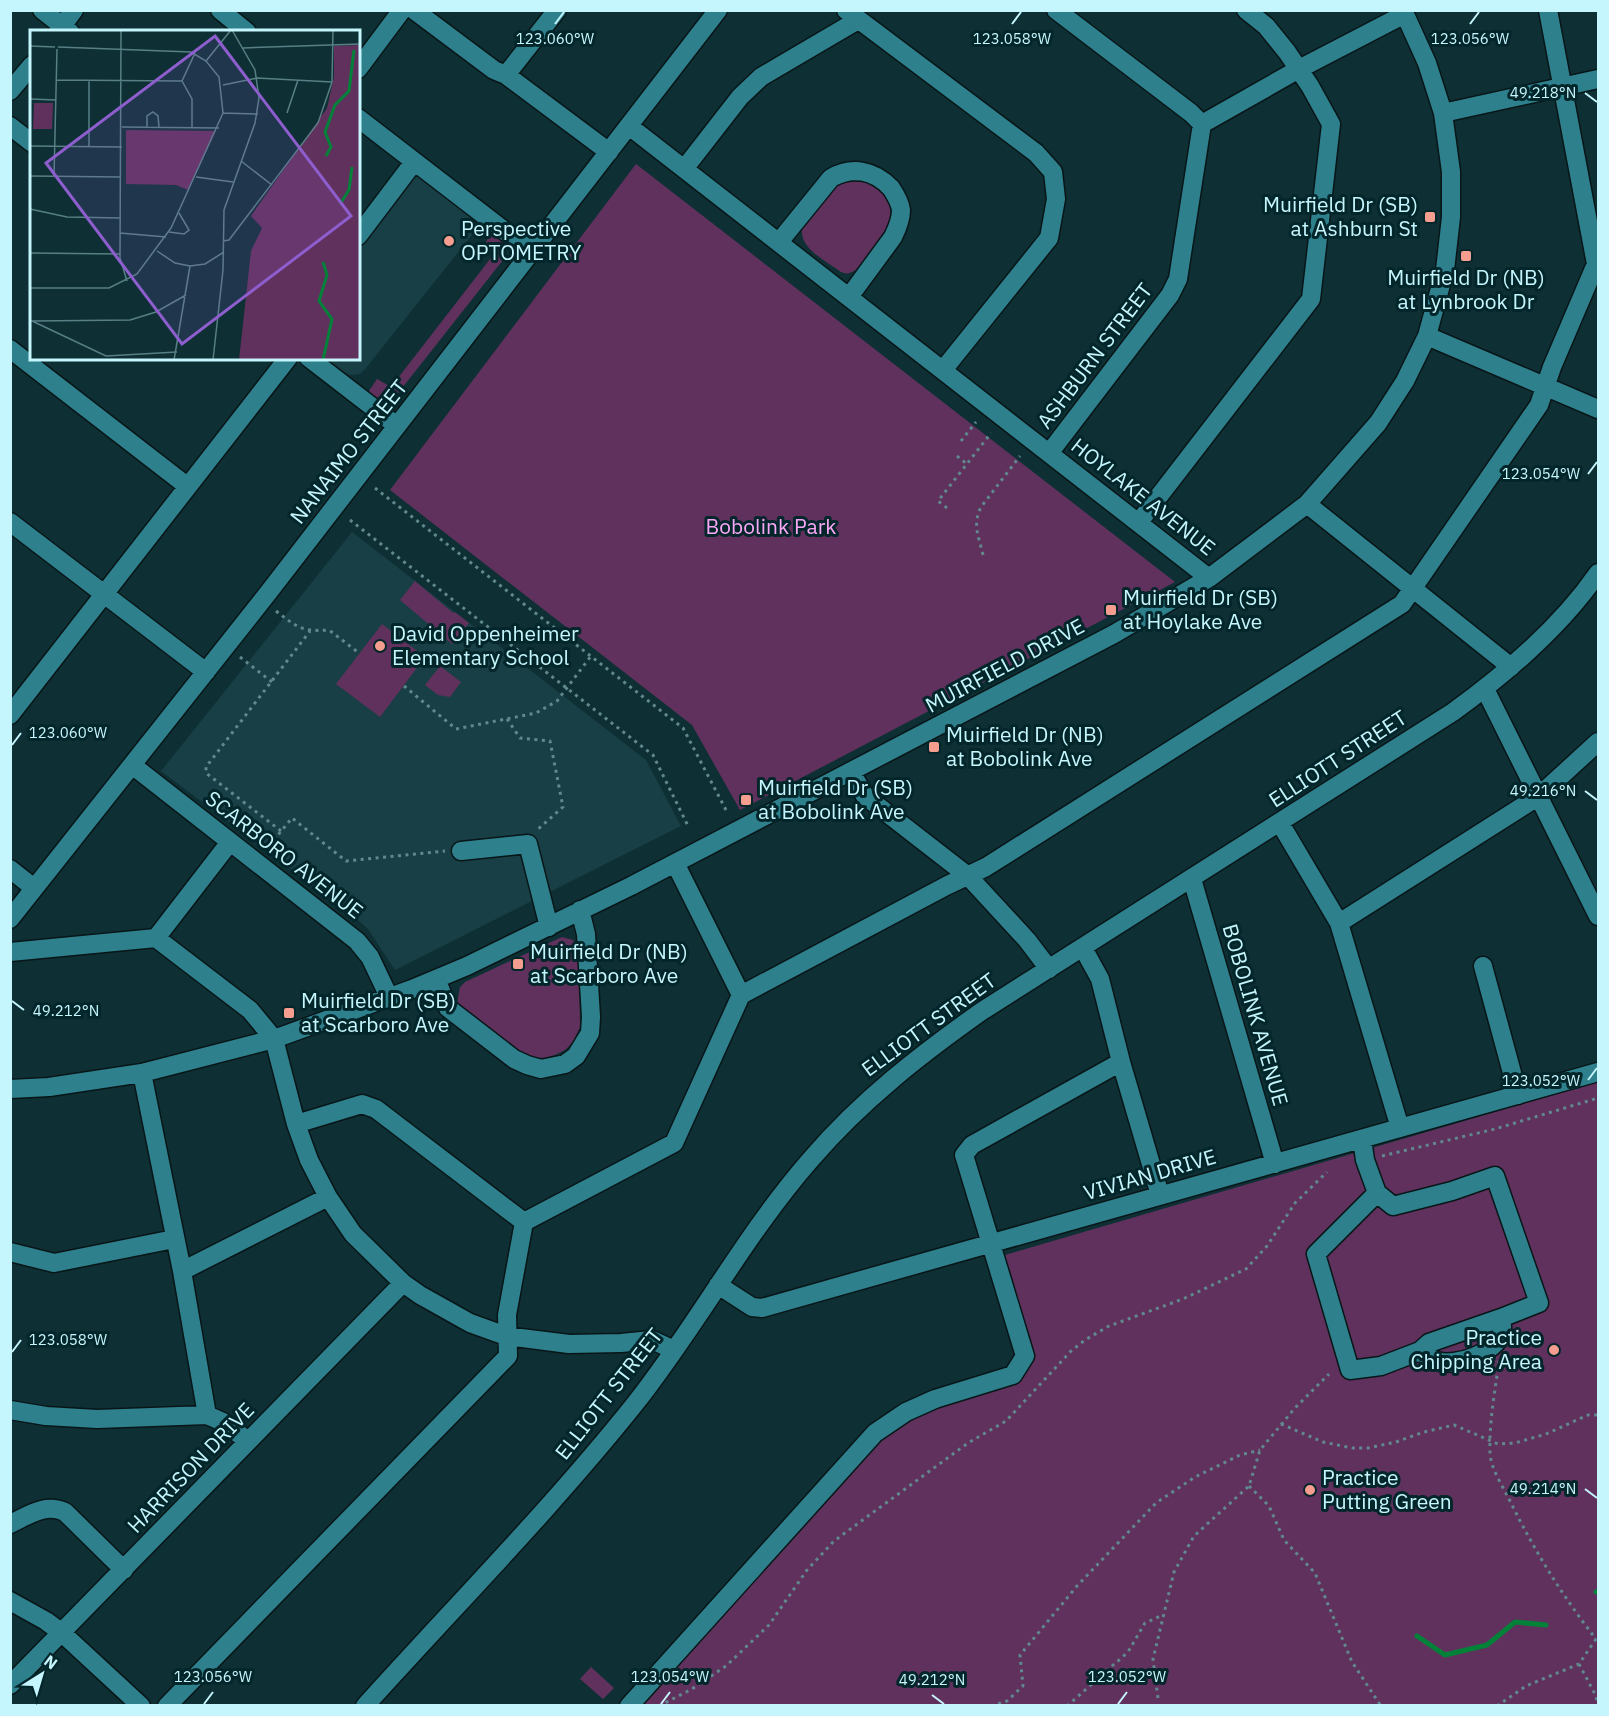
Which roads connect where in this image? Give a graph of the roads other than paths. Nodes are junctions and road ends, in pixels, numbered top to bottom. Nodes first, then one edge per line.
1 (42, 10) edge
2 (74, 10) edge
3 (220, 10) edge
4 (402, 10) edge
5 (414, 10) edge
6 (557, 10) edge
7 (718, 10) edge
8 (1056, 10) edge
9 (1246, 10) edge
10 (1548, 10) edge
11 (1404, 12) edge
12 (852, 15) edge
13 (63, 30) edge
14 (245, 30) edge
15 (30, 66) edge
16 (360, 66) edge
17 (1299, 69) junction
18 (506, 75) junction
19 (1599, 79) edge
20 (1563, 88) junction
21 (10, 91) edge
22 (1443, 113) junction
23 (360, 120) edge
24 (1202, 124) junction
25 (10, 126) edge
26 (629, 126) junction
27 (30, 141) edge
28 (609, 152) junction
29 (414, 162) junction
30 (684, 169) junction
31 (360, 233) edge
32 (779, 242) junction
33 (532, 252) junction
34 (1597, 265) edge
35 (849, 297) junction
36 (1427, 336) junction
37 (10, 349) edge
38 (286, 360) edge
39 (312, 360) edge
40 (944, 370) junction
41 (1546, 385) junction
42 (1599, 409) edge
43 (397, 426) junction
44 (1050, 452) junction
45 (187, 486) junction
46 (1307, 504) junction
47 (10, 522) edge
48 (1139, 522) junction
49 (1599, 573) edge
50 (1209, 578) junction
51 (1414, 588) junction
52 (104, 595) junction
53 (1512, 667) junction
54 (206, 672) junction
55 (1485, 689) junction
56 (13, 706) edge
57 (1599, 742) edge
58 (132, 765) junction
59 (851, 772) junction
60 (1539, 795) junction
61 (1280, 823) junction
62 (230, 842) junction
63 (461, 851) road end
64 (675, 863) junction
65 (10, 869) edge
66 (968, 876) junction
67 (1192, 879) junction
68 (34, 888) junction
69 (580, 910) junction
70 (1599, 916) edge
71 (10, 919) edge
72 (1339, 923) junction
73 (549, 927) junction
74 (156, 938) junction
75 (1083, 948) junction
76 (10, 952) edge
77 (1483, 966) dead end
78 (1049, 969) junction
79 (436, 979) junction
80 (741, 995) junction
81 (389, 997) junction
82 (274, 1039) junction
83 (1121, 1062) junction
84 (1599, 1072) edge
85 (142, 1073) junction
86 (10, 1089) edge
87 (1518, 1095) junction
88 (296, 1124) junction
89 (1400, 1128) junction
90 (1362, 1139) junction
91 (1275, 1164) junction
92 (1377, 1193) junction
93 (1160, 1195) junction
94 (328, 1197) junction
95 (524, 1222) junction
96 (174, 1239) junction
97 (992, 1244) junction
98 (10, 1252) edge
99 (182, 1271) junction
100 (403, 1283) junction
101 (718, 1285) junction
102 (1502, 1324) junction
103 (507, 1336) junction
104 (674, 1350) junction
105 (1420, 1351) junction
106 (10, 1410) edge
107 (207, 1415) junction
108 (248, 1441) junction
109 (10, 1524) edge
110 (124, 1570) junction
111 (10, 1601) edge
112 (62, 1633) junction
113 (10, 1685) edge
114 (141, 1706) edge
115 (167, 1706) edge
116 (365, 1706) edge
117 (629, 1706) edge

1 - 13 street
2 - 13 street
3 - 14 street
4 - 16 street
5 - 18 street
6 - 18 street
7 - 26 street, NANAIMO STREET
8 - 24 street
9 - 17 street
10 - 20 street
11 - 17 street
11 - 22 street, MUIRFIELD DRIVE
12 - 30 street
12 - 40 street
15 - 21 street
17 - 24 street
17 - 48 street
18 - 28 street
19 - 20 street
20 - 22 street
20 - 34 street
22 - 36 street, MUIRFIELD DRIVE
23 - 29 street
24 - 44 street, ASHBURN STREET
25 - 27 street
26 - 28 street, NANAIMO STREET
26 - 30 street, HOYLAKE AVENUE
28 - 33 street, NANAIMO STREET
29 - 31 street
29 - 33 street
30 - 32 street, HOYLAKE AVENUE
32 - 35 street, HOYLAKE AVENUE
32 - 35 street
33 - 43 street, NANAIMO STREET
34 - 41 street
35 - 40 street, HOYLAKE AVENUE
36 - 41 street
36 - 46 street, MUIRFIELD DRIVE
37 - 45 street
38 - 45 street
39 - 43 street
40 - 44 street, HOYLAKE AVENUE
41 - 42 street
41 - 51 street
43 - 54 street, NANAIMO STREET
44 - 48 street, HOYLAKE AVENUE
45 - 52 street
46 - 50 street, MUIRFIELD DRIVE
46 - 51 street
47 - 52 street
48 - 50 street, HOYLAKE AVENUE
49 - 53 street, ELLIOTT STREET
50 - 59 street, MUIRFIELD DRIVE
51 - 53 street
51 - 66 street
52 - 54 street
52 - 56 street
53 - 55 street, ELLIOTT STREET
54 - 58 street, NANAIMO STREET
55 - 60 street
55 - 61 street, ELLIOTT STREET
57 - 60 street
58 - 62 street, SCARBORO AVENUE
58 - 68 street, NANAIMO STREET
59 - 64 street, MUIRFIELD DRIVE
59 - 66 street
60 - 70 street
60 - 72 street
61 - 67 street, ELLIOTT STREET
61 - 72 street
62 - 74 street
62 - 81 street, SCARBORO AVENUE
63 - 73 street
64 - 69 street, MUIRFIELD DRIVE
64 - 80 street
65 - 68 street
66 - 78 street
66 - 80 street
67 - 75 street, ELLIOTT STREET
67 - 91 street, BOBOLINK AVENUE
68 - 71 street, NANAIMO STREET
69 - 73 street, MUIRFIELD DRIVE
69 - 79 street
72 - 89 street
73 - 79 street, MUIRFIELD DRIVE
74 - 76 street
74 - 82 street
75 - 78 street, ELLIOTT STREET
75 - 83 street
77 - 87 street
78 - 101 street, ELLIOTT STREET
79 - 81 street, MUIRFIELD DRIVE
80 - 95 street
81 - 82 street, MUIRFIELD DRIVE
82 - 85 street, MUIRFIELD DRIVE
82 - 88 street
83 - 93 street
83 - 97 street
84 - 87 street, VIVIAN DRIVE
85 - 86 street, MUIRFIELD DRIVE
85 - 96 street
87 - 89 street, VIVIAN DRIVE
88 - 94 street
88 - 95 street
89 - 90 street, VIVIAN DRIVE
90 - 91 street, VIVIAN DRIVE
90 - 92 street
91 - 93 street, VIVIAN DRIVE
92 - 102 street
92 - 105 street
93 - 97 street, VIVIAN DRIVE
94 - 99 street
94 - 100 street
95 - 103 street
96 - 98 street
96 - 99 street
97 - 101 street, VIVIAN DRIVE
97 - 117 street
99 - 107 street
100 - 103 street
100 - 108 street, HARRISON DRIVE
101 - 104 street, ELLIOTT STREET
102 - 105 street
102 - 105 street
103 - 104 street
103 - 115 street
104 - 116 street, ELLIOTT STREET
106 - 107 street
107 - 108 street
108 - 110 street, HARRISON DRIVE
109 - 110 street
110 - 112 street, HARRISON DRIVE
111 - 112 street
112 - 113 street, HARRISON DRIVE
112 - 114 street

